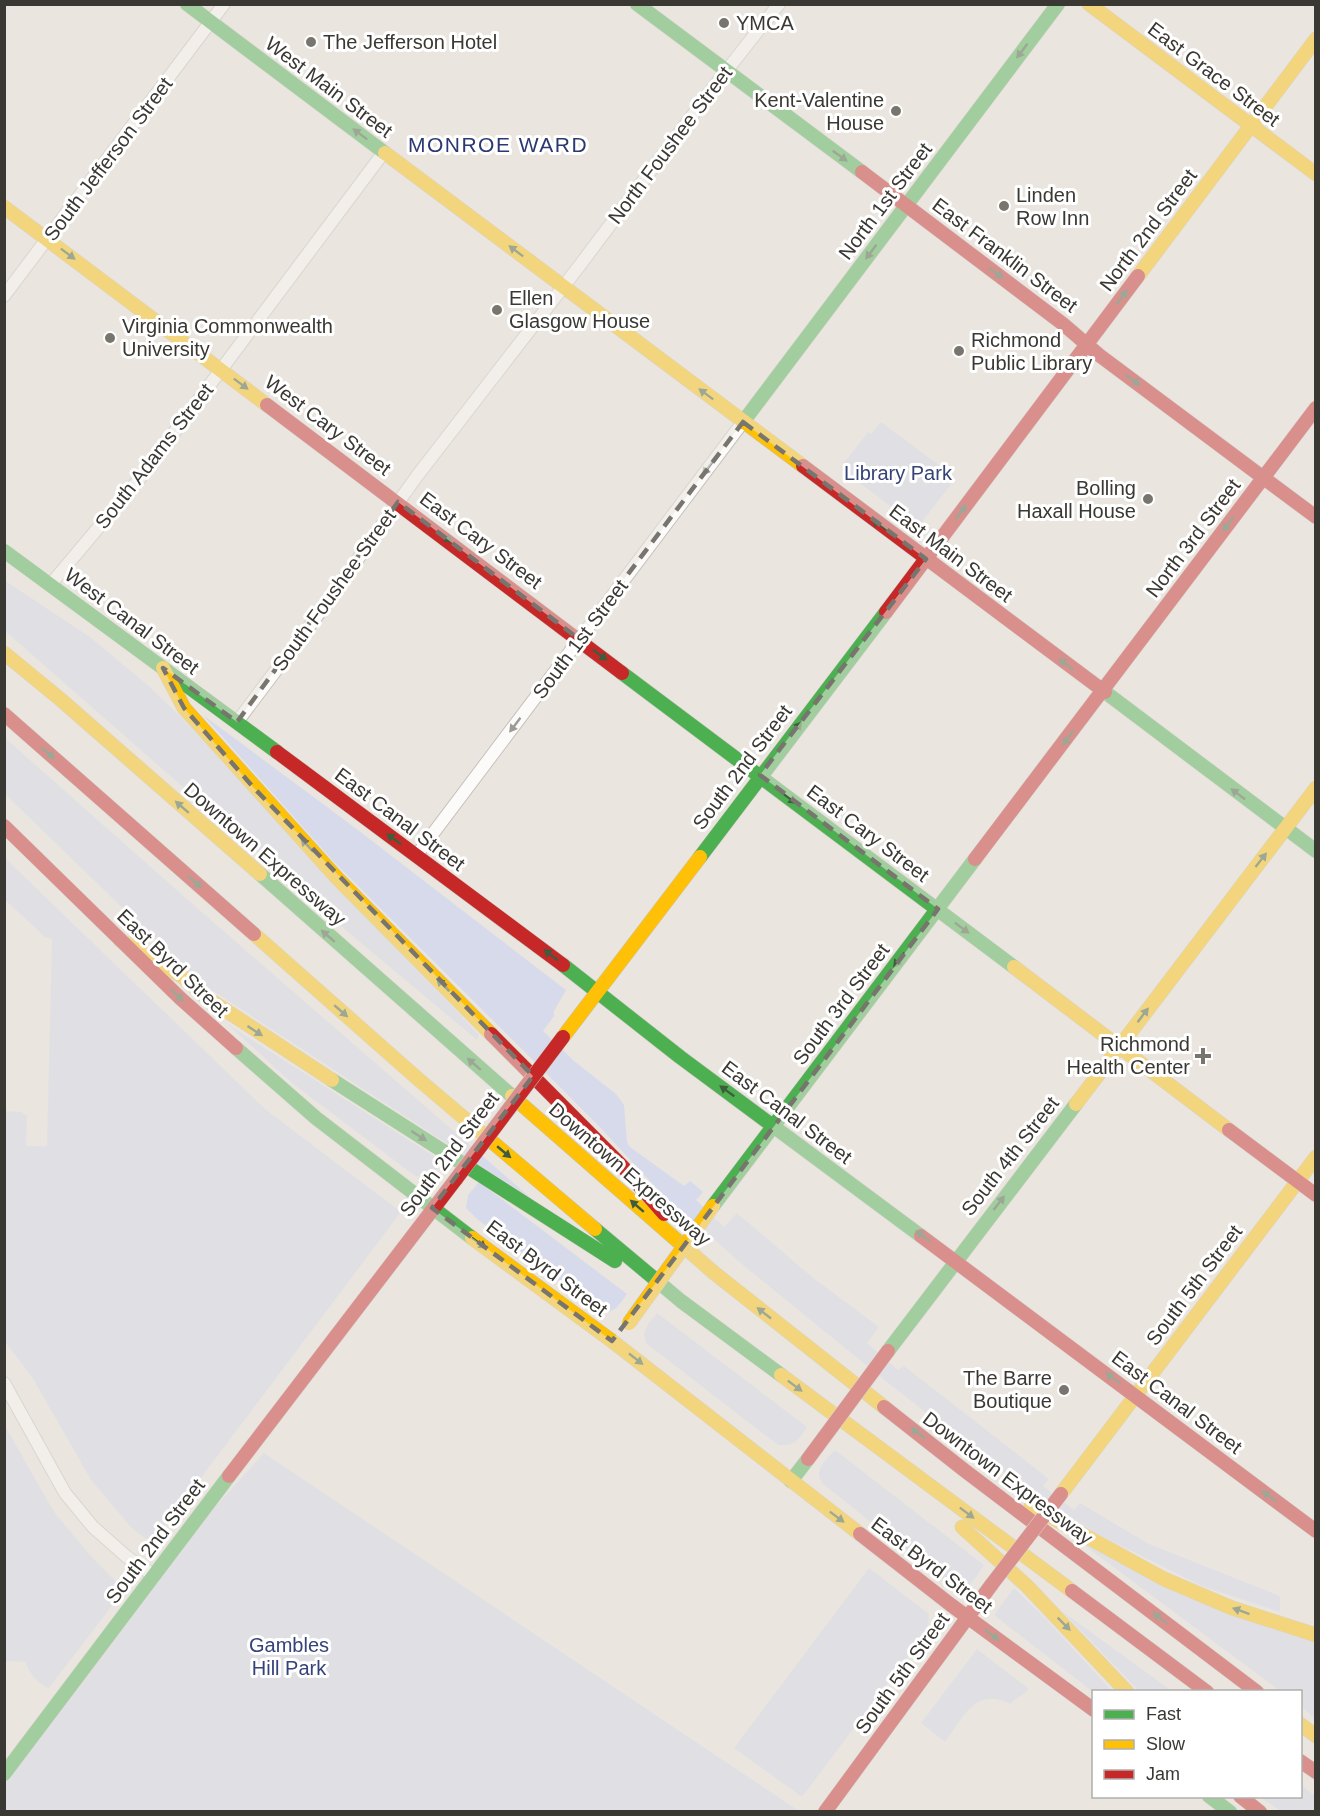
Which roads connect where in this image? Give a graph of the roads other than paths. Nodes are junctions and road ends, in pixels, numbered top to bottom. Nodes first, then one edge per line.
1 (188, 4) edge
2 (224, 4) edge
3 (637, 4) edge
4 (779, 4) edge
5 (1058, 4) edge
6 (1089, 4) edge
7 (211, 22) junction
8 (1316, 39) edge
9 (725, 71) junction
10 (1251, 126) junction
11 (384, 152) junction
12 (1316, 174) edge
13 (906, 205) junction
14 (4, 207) edge
15 (48, 239) junction
16 (563, 287) junction
17 (4, 296) edge
18 (1086, 344) junction
19 (221, 369) junction
20 (1316, 408) edge
21 (743, 422) junction
22 (1263, 477) junction
23 (398, 502) junction
24 (1316, 517) edge
25 (4, 551) edge
26 (926, 559) junction
27 (51, 584) junction
28 (579, 639) junction
29 (4, 653) edge
30 (163, 668) junction
31 (1103, 692) junction
32 (4, 714) edge
33 (237, 722) junction
34 (760, 775) junction
35 (1316, 788) edge
36 (4, 826) edge
37 (1285, 828) junction
38 (1316, 851) edge
39 (416, 856) junction
40 (938, 909) junction
41 (120, 940) junction
42 (597, 992) junction
43 (1119, 1046) junction
44 (774, 1125) junction
45 (1316, 1157) edge
46 (1298, 1181) junction
47 (1316, 1194) edge
48 (432, 1208) junction
49 (955, 1261) junction
50 (713, 1272) junction
51 (681, 1301) junction
52 (612, 1341) junction
53 (6, 1389) edge
54 (1136, 1395) junction
55 (964, 1470) junction
56 (921, 1478) junction
57 (791, 1481) junction
58 (1314, 1525) edge
59 (153, 1575) junction
60 (968, 1617) junction
61 (1316, 1635) edge
62 (1125, 1690) edge
63 (1204, 1690) edge
64 (1254, 1690) edge
65 (1092, 1709) edge
66 (1302, 1726) edge
67 (1316, 1736) edge
68 (1302, 1762) edge
69 (1316, 1772) edge
70 (4, 1774) edge
71 (1210, 1798) edge
72 (1241, 1798) edge
73 (825, 1812) edge
74 (1230, 1812) edge
75 (1260, 1812) edge

1 - 7 main road, West Main Street
2 - 7 street, South Jefferson Street
3 - 9 main road, East Franklin Street
4 - 9 street, North Foushee Street
5 -> 13 main road, North 1st Street
6 - 10 main road, East Grace Street
11 -> 7 main road, West Main Street
7 - 15 street, South Jefferson Street
8 - 10 main road, North 2nd Street
9 -> 13 main road, East Franklin Street
9 - 16 street, North Foushee Street
10 - 12 main road, East Grace Street
18 -> 10 main road, North 2nd Street
16 -> 11 main road, West Main Street
11 - 19 street, South Adams Street
13 -> 18 main road, East Franklin Street
13 -> 21 main road, North 1st Street
14 - 15 main road, West Cary Street
15 - 17 street, South Jefferson Street
15 -> 19 main road, West Cary Street
21 -> 16 main road, East Main Street
16 - 23 street, South Foushee Street
18 -> 22 main road, East Franklin Street
26 -> 18 main road, North 2nd Street
19 -> 23 main road, West Cary Street
19 - 27 street, South Adams Street
20 - 22 main road, North 3rd Street
26 -> 21 main road, East Main Street
21 -> 28 street, South 1st Street
22 - 24 main road, East Franklin Street
22 -> 31 main road, North 3rd Street
23 -> 28 main road, East Cary Street
23 - 33 street, South Foushee Street
25 - 27 main road, West Canal Street
31 -> 26 main road, East Main Street
34 -> 26 main road, South 2nd Street
27 - 30 main road, West Canal Street
28 -> 34 main road, East Cary Street
28 -> 39 street, South 1st Street
50 -> 29 main road, Downtown Expressway
30 - 33 main road, West Canal Street
50 -> 30 main road
37 -> 31 main road, East Main Street
31 -> 40 main road, South 3rd Street
32 -> 51 main road
39 -> 33 main road, East Canal Street
34 -> 40 main road, East Cary Street
34 - 42 main road, South 2nd Street
35 - 37 main road, South 4th Street
36 - 41 main road, East Byrd Street
37 - 38 main road, East Main Street
43 -> 37 main road, South 4th Street
42 -> 39 main road, East Canal Street
40 -> 43 main road, East Cary Street
40 -> 44 main road, South 3rd Street
41 -> 48 main road, East Byrd Street
41 -> 51 main road
44 -> 42 main road, East Canal Street
42 - 48 main road, South 2nd Street, bridge
43 - 46 main road, East Cary Street
49 -> 43 main road, South 4th Street
49 -> 44 main road, East Canal Street
44 - 52 main road, South 3rd Street, bridge
45 - 46 main road, South 5th Street
46 - 47 main road, East Cary Street
46 - 54 main road, South 5th Street
48 -> 52 main road, East Byrd Street
48 - 59 main road, South 2nd Street
54 -> 49 main road, East Canal Street
49 - 57 main road, South 4th Street, bridge
55 -> 50 main road, Downtown Expressway
51 -> 56 main road
52 -> 57 main road, East Byrd Street
53 - 59 street
58 -> 54 main road, East Canal Street
54 - 60 main road, South 5th Street, bridge
61 -> 55 main road
64 -> 55 main road, Downtown Expressway
56 -> 62 main road
56 -> 63 main road
57 -> 60 main road, East Byrd Street
59 - 70 main road, South 2nd Street
60 -> 65 main road, East Byrd Street
60 - 73 main road, South 5th Street
66 - 67 main road
68 - 69 main road
71 - 74 main road
72 - 75 main road

